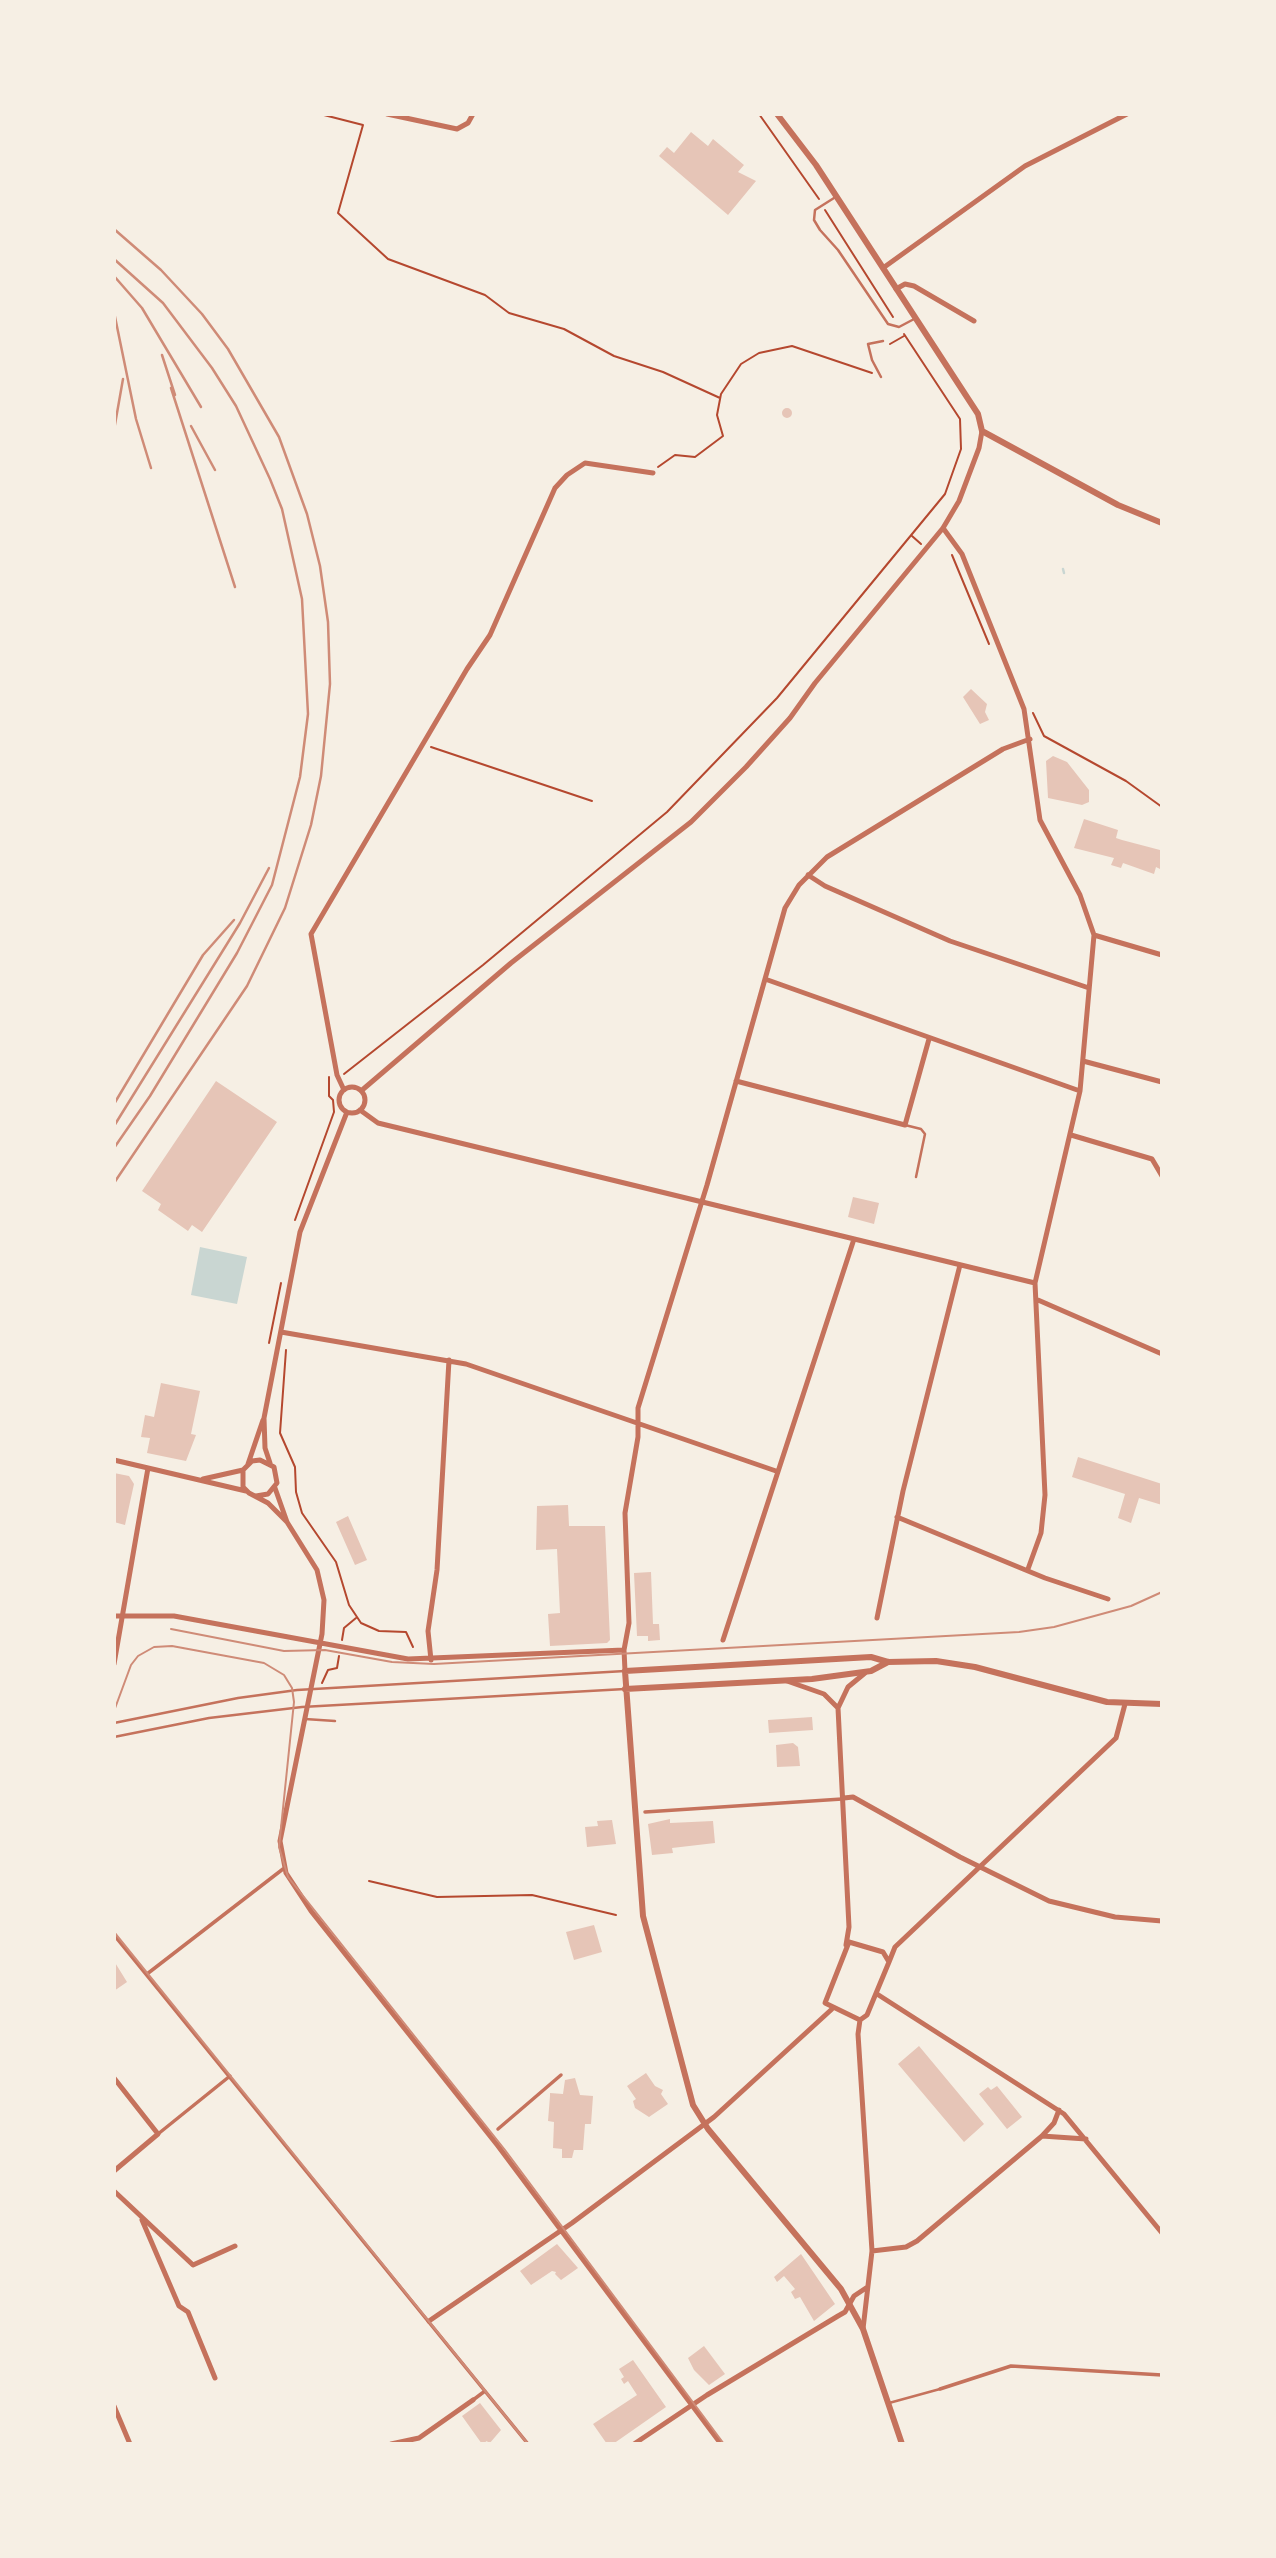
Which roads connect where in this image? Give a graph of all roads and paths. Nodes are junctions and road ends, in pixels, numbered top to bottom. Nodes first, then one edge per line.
1 (320, 114) edge
2 (387, 114) edge
3 (473, 114) edge
4 (759, 114) edge
5 (777, 114) edge
6 (1128, 114) edge
7 (837, 196) junction
8 (818, 199) dead end
9 (827, 212) dead end
10 (883, 268) junction
11 (896, 289) junction
12 (916, 318) junction
13 (895, 320) dead end
14 (974, 321) dead end
15 (884, 341) dead end
16 (886, 346) dead end
17 (881, 377) joint
18 (720, 398) junction
19 (982, 431) junction
20 (653, 473) joint
21 (1162, 523) edge
22 (943, 528) junction
23 (911, 536) junction
24 (922, 545) dead end
25 (951, 552) dead end
26 (989, 646) dead end
27 (1032, 710) dead end
28 (1030, 739) junction
29 (424, 744) junction
30 (592, 802) dead end
31 (1162, 807) edge
32 (808, 875) junction
33 (1094, 935) junction
34 (1162, 955) edge
35 (765, 979) junction
36 (1090, 988) junction
37 (929, 1039) junction
38 (1083, 1061) junction
39 (343, 1074) dead end
40 (737, 1081) junction
41 (1162, 1082) edge
42 (330, 1083) dead end
43 (344, 1090) junction
44 (361, 1091) junction
45 (1080, 1091) junction
46 (360, 1110) junction
47 (347, 1111) junction
48 (905, 1125) junction
49 (1071, 1135) junction
50 (1162, 1176) edge
51 (916, 1177) dead end
52 (702, 1202) junction
53 (297, 1215) dead end
54 (854, 1239) junction
55 (960, 1265) junction
56 (1035, 1283) junction
57 (1038, 1300) junction
58 (281, 1332) junction
59 (283, 1350) dead end
60 (1162, 1354) edge
61 (449, 1360) junction
62 (264, 1418) junction
63 (639, 1424) junction
64 (114, 1460) edge
65 (270, 1463) junction
66 (248, 1464) junction
67 (148, 1468) junction
68 (243, 1470) junction
69 (776, 1471) junction
70 (203, 1479) junction
71 (275, 1488) junction
72 (246, 1491) junction
73 (256, 1496) junction
74 (897, 1517) junction
75 (287, 1522) junction
76 (1028, 1569) junction
77 (1108, 1599) dead end
78 (114, 1616) edge
79 (122, 1616) junction
80 (356, 1618) dead end
81 (877, 1618) dead end
82 (723, 1640) dead end
83 (341, 1643) dead end
84 (320, 1644) junction
85 (413, 1647) dead end
86 (624, 1650) junction
87 (431, 1660) junction
88 (338, 1662) dead end
89 (888, 1662) junction
90 (114, 1664) edge
91 (337, 1668) dead end
92 (625, 1671) junction
93 (870, 1671) junction
94 (786, 1681) junction
95 (625, 1689) junction
96 (1125, 1704) junction
97 (1162, 1704) edge
98 (838, 1708) junction
99 (305, 1719) junction
100 (335, 1721) dead end
101 (114, 1723) edge
102 (114, 1737) edge
103 (844, 1798) junction
104 (645, 1812) dead end
105 (980, 1866) junction
106 (283, 1869) junction
107 (369, 1881) dead end
108 (616, 1915) dead end
109 (1162, 1921) edge
110 (114, 1935) edge
111 (846, 1945) junction
112 (889, 1962) junction
113 (147, 1974) junction
114 (877, 1994) junction
115 (832, 2009) junction
116 (860, 2020) junction
117 (561, 2075) dead end
118 (230, 2076) junction
119 (114, 2078) edge
120 (1059, 2110) junction
121 (704, 2124) junction
122 (498, 2129) dead end
123 (158, 2134) junction
124 (1042, 2136) junction
125 (1086, 2138) junction
126 (114, 2171) edge
127 (114, 2191) edge
128 (142, 2220) junction
129 (560, 2229) junction
130 (1162, 2233) edge
131 (235, 2246) dead end
132 (872, 2251) junction
133 (866, 2288) junction
134 (850, 2305) junction
135 (429, 2321) junction
136 (863, 2329) junction
137 (1162, 2375) edge
138 (215, 2378) dead end
139 (940, 2389) joint
140 (485, 2391) junction
141 (473, 2400) joint
142 (887, 2403) junction
143 (114, 2406) edge
144 (692, 2406) junction
145 (130, 2444) edge
146 (391, 2444) edge
147 (528, 2444) edge
148 (635, 2444) edge
149 (721, 2444) edge
150 (902, 2444) edge

1 - 18 path
2 - 3 street
4 - 8 path
5 - 7 street
6 - 10 street
7 - 10 street
7 - 12 lane
9 - 13 path
10 - 11 street
11 - 12 street
11 - 14 street
12 - 19 street
15 - 17 lane
16 - 23 path
17 - 18 path
18 - 20 path
19 - 21 street
19 - 22 street
20 - 29 street
22 - 28 street
22 - 44 street
23 - 24 path
23 - 39 path
25 - 26 path
27 - 31 path
28 - 32 street
28 - 33 street
29 - 30 path
29 - 43 street
32 - 35 street
32 - 36 street
33 - 34 street
33 - 36 street
35 - 37 street
35 - 40 street
36 - 38 street
37 - 45 street
37 - 48 street
38 - 41 street
38 - 45 street
40 - 48 street
40 - 52 street
42 - 53 path
43 - 44 street
43 - 47 street
44 - 46 street
45 - 49 street
46 - 47 street
46 - 52 street
47 - 58 street
48 - 51 lane
49 - 50 street
49 - 56 street
52 - 54 street
52 - 63 street
54 - 55 street
54 - 69 street
55 - 56 street
55 - 74 street
56 - 57 street
57 - 60 street
57 - 76 street
58 - 61 street
58 - 62 street
59 - 85 path
61 - 63 street
61 - 87 street
62 - 65 street
62 - 66 street
63 - 69 street
63 - 86 street
64 - 67 street
65 - 66 street
65 - 71 street
66 - 68 street
67 - 70 street
67 - 79 street
68 - 70 street
68 - 72 street
69 - 82 street
70 - 72 street
71 - 73 street
71 - 75 street
72 - 73 street
73 - 75 street
74 - 76 street
74 - 81 street
75 - 84 street
76 - 77 street
78 - 79 street
79 - 84 street
79 - 90 street
80 - 83 path
84 - 87 street
84 - 99 street
86 - 87 street
86 - 92 street
88 - 91 path
89 - 92 street
89 - 93 street
89 - 96 street
92 - 95 street
92 - 101 lane
93 - 94 street
93 - 98 street
94 - 95 street
94 - 98 street
95 - 102 lane
95 - 121 street
96 - 97 street
96 - 105 street
98 - 103 street
99 - 100 lane
99 - 106 street
103 - 104 street
103 - 105 street
103 - 111 street
105 - 109 street
105 - 112 street
106 - 113 street
106 - 129 street
107 - 108 path
110 - 113 street
111 - 112 street
111 - 115 street
112 - 114 street
113 - 118 street
114 - 116 street
114 - 120 street
115 - 116 street
115 - 121 street
116 - 132 street
117 - 122 street
118 - 123 street
118 - 135 street
119 - 123 street
120 - 124 street
120 - 125 street
121 - 129 street
121 - 134 street
123 - 126 street
124 - 125 street
124 - 132 street
125 - 130 street
127 - 128 street
128 - 131 street
128 - 138 street
129 - 135 street
129 - 144 street
132 - 133 street
133 - 134 street
133 - 136 street
134 - 136 street
134 - 144 street
135 - 140 street
136 - 142 street
137 - 139 street
139 - 142 lane
140 - 141 street
140 - 147 street
141 - 146 street
142 - 150 street
143 - 145 street
144 - 148 street
144 - 149 street

